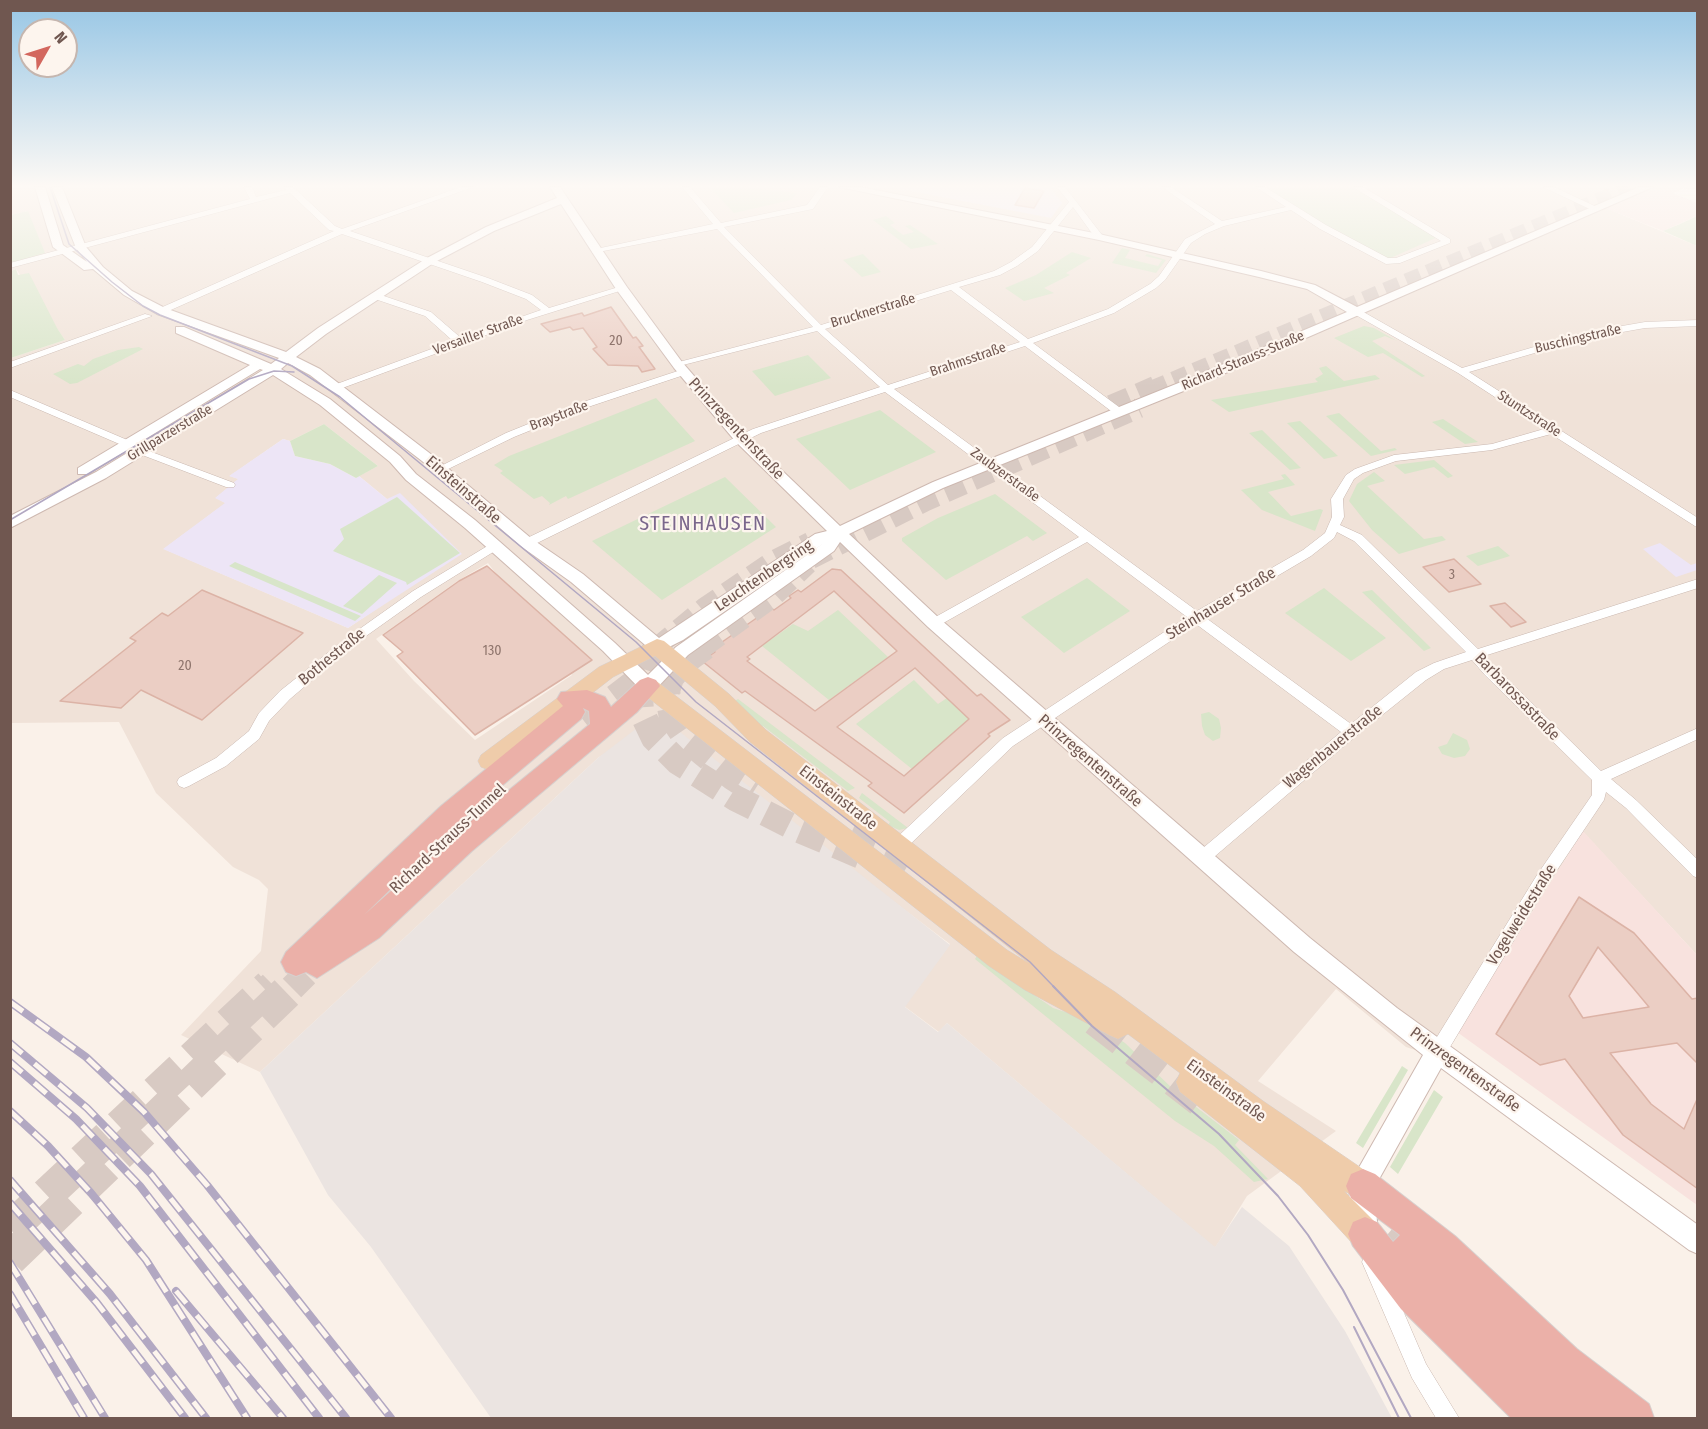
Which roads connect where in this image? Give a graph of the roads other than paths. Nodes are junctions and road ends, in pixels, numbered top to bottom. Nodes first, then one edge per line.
1 (59, 254) edge
2 (78, 254) edge
3 (79, 254) edge
4 (291, 254) edge
5 (410, 254) edge
6 (443, 254) edge
7 (598, 254) edge
8 (746, 254) edge
9 (1028, 254) edge
10 (1171, 254) edge
11 (1373, 254) edge
12 (1415, 254) edge
13 (1493, 254) edge
14 (1177, 255) junction
15 (431, 260) junction
16 (10, 266) edge
17 (953, 287) junction
18 (622, 289) junction
19 (375, 296) junction
20 (546, 310) junction
21 (161, 311) junction
22 (1357, 312) junction
23 (148, 316) junction
24 (1698, 323) edge
25 (819, 328) junction
26 (1025, 341) junction
27 (460, 342) junction
28 (283, 355) junction
29 (10, 365) edge
30 (265, 367) junction
31 (681, 369) junction
32 (1461, 371) junction
33 (337, 387) junction
34 (886, 388) junction
35 (10, 393) edge
36 (1119, 412) junction
37 (1554, 430) junction
38 (741, 439) junction
39 (135, 447) junction
40 (988, 464) junction
41 (438, 470) junction
42 (230, 485) dead end
43 (10, 513) edge
44 (10, 523) edge
45 (1698, 524) edge
46 (1335, 527) junction
47 (838, 533) junction
48 (1089, 536) junction
49 (527, 543) junction
50 (494, 546) junction
51 (1698, 583) edge
52 (1197, 617) junction
53 (934, 623) junction
54 (665, 653) junction
55 (1476, 655) junction
56 (624, 662) junction
57 (648, 686) junction
58 (582, 714) junction
59 (1042, 719) junction
60 (1351, 732) junction
61 (1698, 733) edge
62 (489, 761) joint
63 (1599, 778) junction
64 (184, 782) dead end
65 (898, 846) junction
66 (1202, 858) junction
67 (1698, 871) edge
68 (1438, 1051) junction
69 (1363, 1186) junction
70 (1365, 1234) junction
71 (1698, 1241) edge
72 (1429, 1273) junction
73 (1449, 1419) edge
74 (1538, 1419) edge
75 (1566, 1419) edge
76 (1601, 1419) edge
77 (1635, 1419) edge

1 - 16 street
2 - 23 main road, Einsteinstraße
3 - 21 main road, Einsteinstraße
4 - 21 street
5 - 15 street
6 - 15 main road, Grillparzerstraße
7 - 18 main road, Prinzregentenstraße
8 - 25 street, Zaubzerstraße
9 - 17 street, Brucknerstraße
10 - 14 main road
11 - 12 street
13 - 22 main road, Richard-Strauss-Straße
14 - 22 main road
14 - 26 street, Brahmsstraße
15 - 19 main road, Grillparzerstraße
15 - 20 street
17 - 25 street, Brucknerstraße
17 - 26 street
18 - 20 street, Versailler Straße
18 - 31 main road, Prinzregentenstraße
19 - 27 street
19 - 28 main road, Grillparzerstraße
20 - 27 street, Versailler Straße
21 - 28 main road, Einsteinstraße
22 - 32 street, Stuntzstraße
22 - 36 main road, Richard-Strauss-Straße
23 - 29 street
23 - 30 main road, Einsteinstraße
24 - 32 street, Buschingstraße
25 - 31 street, Brucknerstraße
25 - 34 street, Zaubzerstraße
26 - 34 street, Brahmsstraße
26 - 36 street
27 - 33 street, Versailler Straße
28 - 30 main road, Grillparzerstraße
28 - 33 main road, Einsteinstraße
30 - 39 main road, Grillparzerstraße
30 - 50 main road, Einsteinstraße
31 - 38 main road, Prinzregentenstraße
31 - 41 street, Braystraße
32 - 37 street, Stuntzstraße
33 - 41 main road, Einsteinstraße
34 - 38 street, Brahmsstraße
34 - 40 street, Zaubzerstraße
35 - 39 street
36 - 40 main road, Richard-Strauss-Straße
37 - 45 street, Stuntzstraße
37 - 46 street
38 - 47 main road, Prinzregentenstraße
38 - 49 street, Brahmsstraße
39 - 42 street
39 - 43 main road, Grillparzerstraße
39 - 44 main road, Grillparzerstraße
40 - 47 main road, Richard-Strauss-Straße
40 - 48 street, Zaubzerstraße
41 - 49 main road, Einsteinstraße
46 - 52 street, Steinhauser Straße
46 - 55 street, Barbarossastraße
47 - 53 main road, Prinzregentenstraße
47 - 54 main road, Leuchtenbergring
48 - 52 street, Zaubzerstraße
48 - 53 street
49 - 54 main road, Einsteinstraße
50 - 56 main road, Einsteinstraße
50 - 64 street, Bothestraße
51 - 55 street, Wagenbauerstraße
52 - 59 street, Steinhauser Straße
52 - 60 street, Zaubzerstraße
53 - 59 main road, Prinzregentenstraße
54 - 56 main road, Leuchtenbergring
54 - 57 main road, Leuchtenbergring
54 - 65 main road, Einsteinstraße
55 - 60 street, Wagenbauerstraße
55 - 63 street, Barbarossastraße
56 - 57 main road, Einsteinstraße
56 - 58 main road, Leuchtenbergring
57 - 58 highway
57 - 70 main road, Einsteinstraße
58 - 62 main road, Leuchtenbergring
58 - 62 highway
59 - 65 street, Steinhauser Straße
59 - 66 main road, Prinzregentenstraße
60 - 66 street, Wagenbauerstraße
61 - 63 street
63 - 67 street, Barbarossastraße
63 - 68 street, Vogelweidestraße
65 - 69 main road, Einsteinstraße
66 - 68 main road, Prinzregentenstraße
68 - 69 main road
68 - 71 main road, Prinzregentenstraße
69 - 70 main road
69 - 72 highway, Einsteinstraße
70 - 72 highway, Einsteinstraße
70 - 73 street
72 - 74 highway, Einsteinstraße
72 - 75 highway
72 - 76 highway
72 - 77 highway, Einsteinstraße

